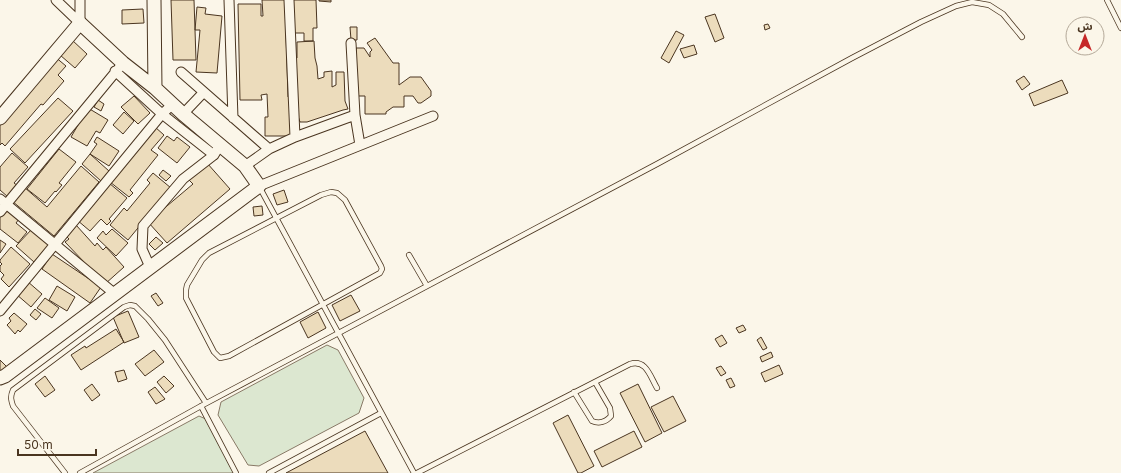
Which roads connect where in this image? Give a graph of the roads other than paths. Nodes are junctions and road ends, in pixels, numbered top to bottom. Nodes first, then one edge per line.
1 (56, 0) edge
2 (80, 0) edge
3 (154, 0) edge
4 (229, 0) edge
5 (289, 0) edge
6 (1106, 0) edge
7 (80, 23) junction
8 (1121, 28) edge
9 (1022, 37) dead end
10 (351, 43) dead end
11 (119, 67) junction
12 (181, 72) dead end
13 (155, 88) junction
14 (203, 92) junction
15 (173, 104) junction
16 (162, 114) junction
17 (183, 114) junction
18 (354, 115) junction
19 (433, 116) dead end
20 (0, 118) edge
21 (233, 118) junction
22 (295, 137) junction
23 (360, 145) junction
24 (269, 149) junction
25 (217, 150) junction
26 (245, 166) junction
27 (259, 186) junction
28 (3, 202) edge
29 (0, 212) edge
30 (277, 218) junction
31 (55, 244) junction
32 (409, 255) dead end
33 (150, 267) junction
34 (427, 286) junction
35 (114, 294) junction
36 (323, 305) junction
37 (0, 311) edge
38 (338, 333) junction
39 (0, 378) edge
40 (595, 382) junction
41 (657, 388) dead end
42 (574, 392) junction
43 (206, 403) junction
44 (201, 406) junction
45 (381, 413) junction
46 (65, 473) edge
47 (80, 473) edge
48 (236, 473) edge
49 (269, 473) edge
50 (414, 473) edge
51 (417, 473) edge

1 - 7 street
2 - 7 street
3 - 13 street
4 - 21 street
5 - 22 street
6 - 8 lane
7 - 11 street
7 - 20 street
9 - 34 lane
10 - 18 street
11 - 13 street
11 - 16 street
11 - 28 street
12 - 14 street
13 - 15 street
14 - 17 street
14 - 21 street
15 - 16 street
15 - 17 street
16 - 25 street
16 - 31 street
17 - 25 street
18 - 22 street
18 - 23 street
19 - 23 street
21 - 24 street
22 - 24 street
23 - 27 street
24 - 26 street
25 - 26 street
25 - 33 street
26 - 27 street
27 - 30 lane
27 - 33 street
28 - 29 street
28 - 31 street
30 - 36 lane
30 - 36 lane
30 - 36 lane
31 - 35 street
31 - 37 street
32 - 34 lane
33 - 35 street
34 - 38 lane
35 - 39 street
36 - 38 lane
38 - 43 lane
38 - 45 lane
40 - 41 lane
40 - 42 lane
40 - 42 lane
42 - 51 lane
43 - 44 lane
43 - 46 lane
44 - 47 lane
44 - 48 lane
45 - 49 lane
45 - 50 lane

